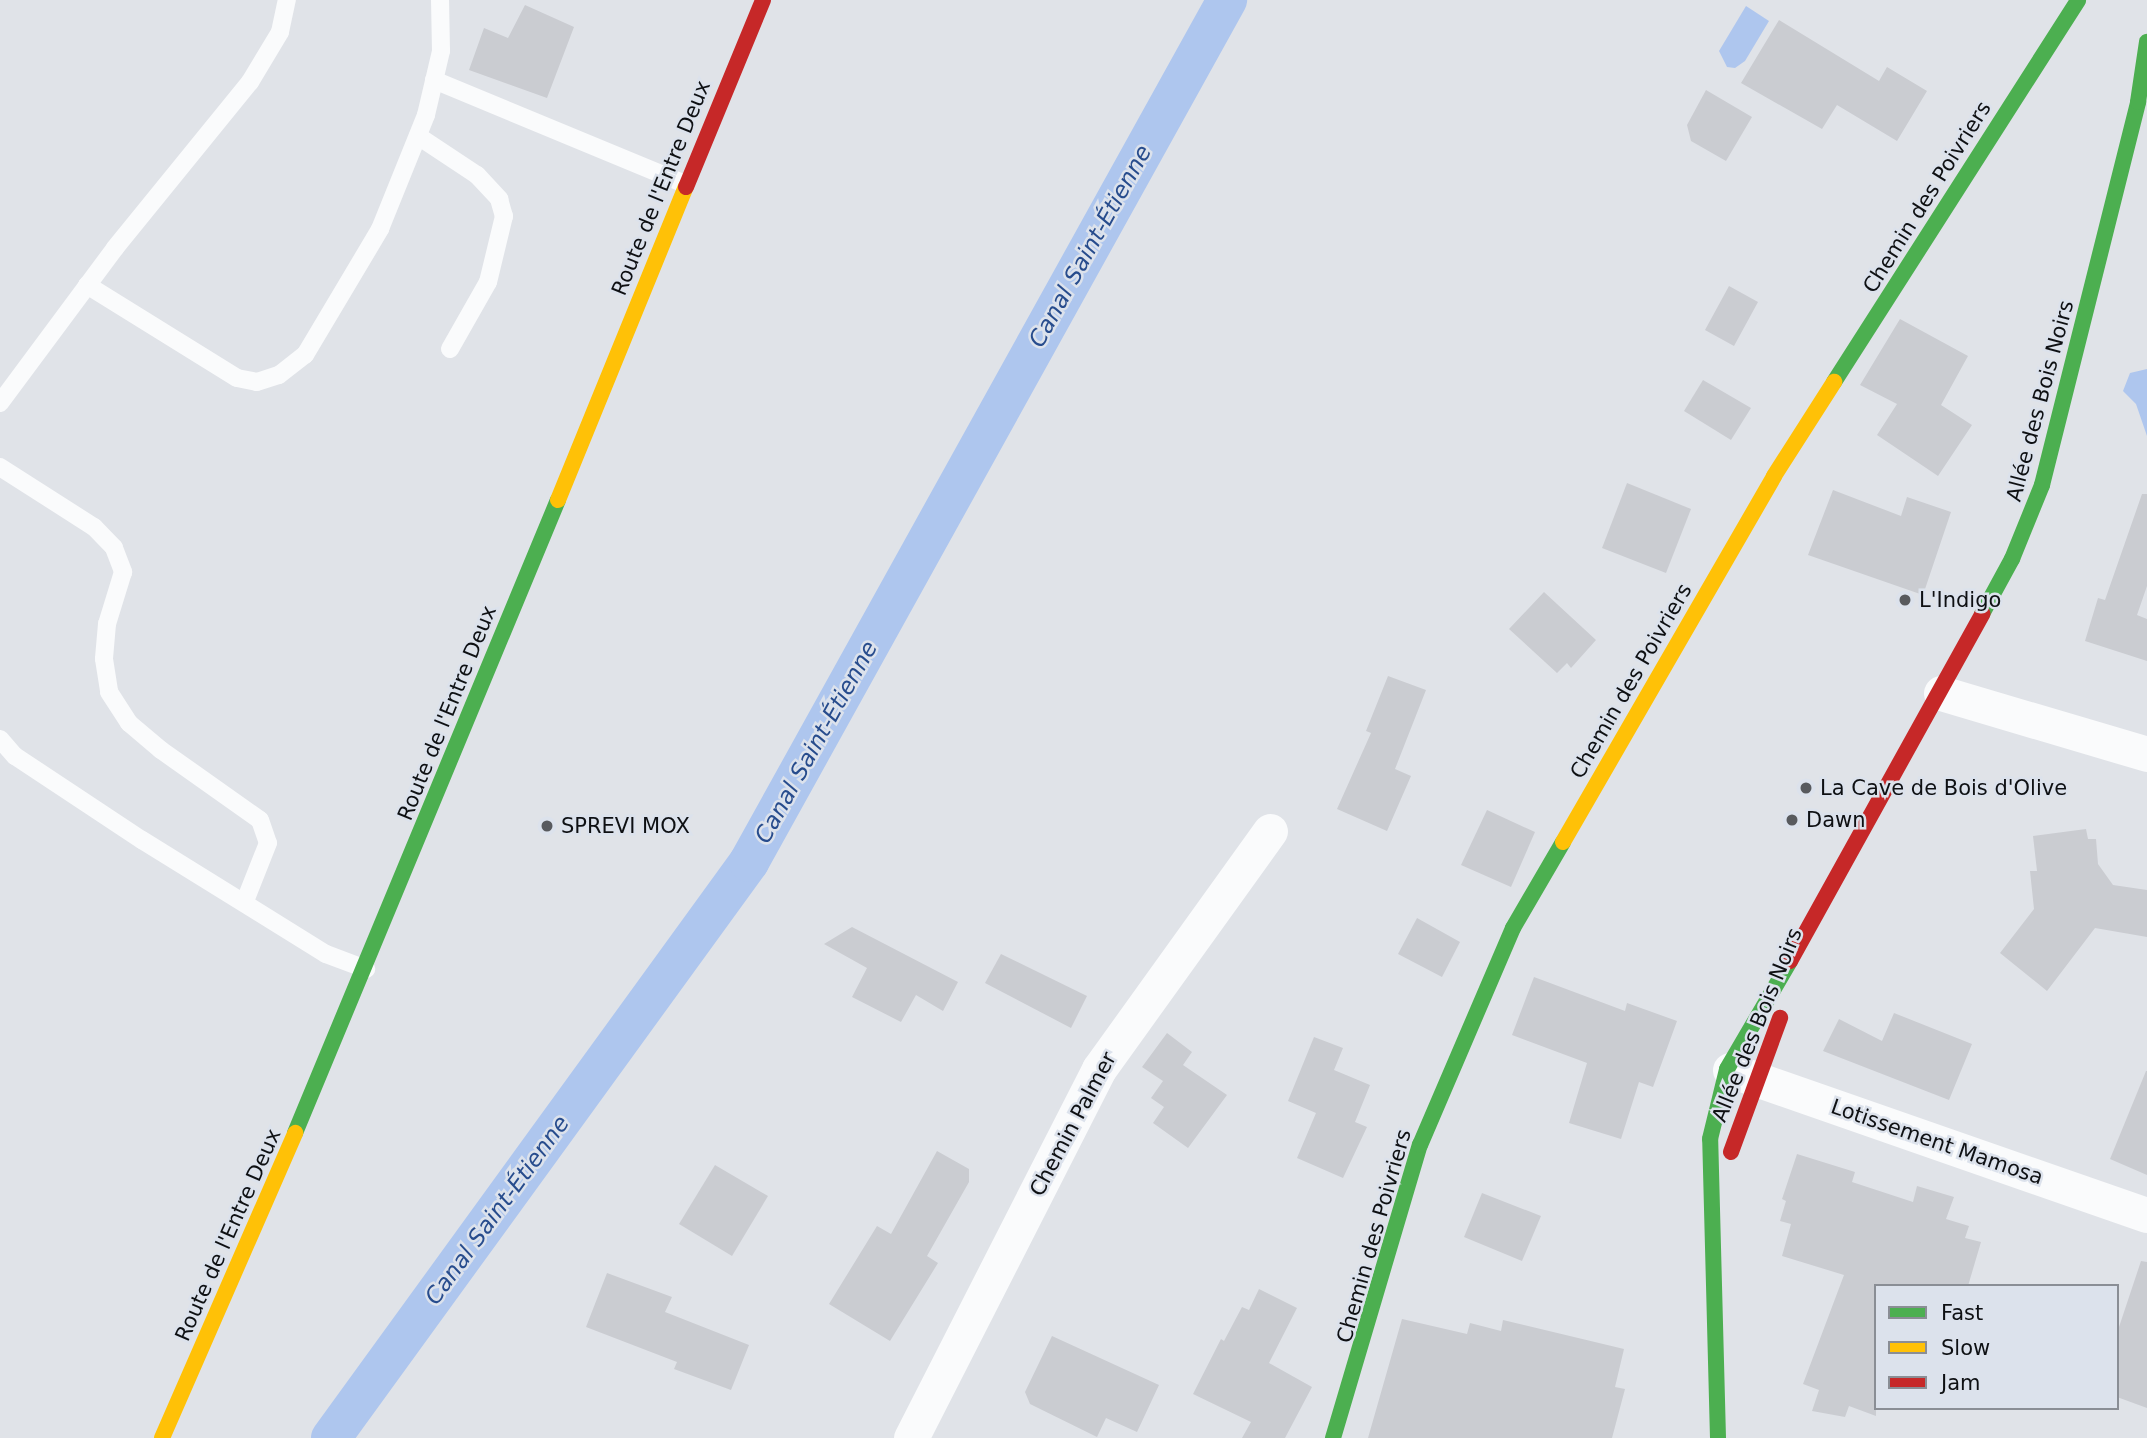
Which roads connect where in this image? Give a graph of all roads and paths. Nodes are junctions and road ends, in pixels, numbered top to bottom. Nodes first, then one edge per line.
1 (287, 0) edge
2 (440, 0) edge
3 (763, 0) edge
4 (2078, 0) edge
5 (2147, 42) edge
6 (2147, 79) edge
7 (434, 80) junction
8 (2138, 102) junction
9 (418, 136) junction
10 (685, 184) junction
11 (88, 285) junction
12 (450, 349) dead end
13 (0, 403) edge
14 (0, 467) edge
15 (1941, 693) junction
16 (0, 739) edge
17 (2147, 754) edge
18 (1270, 831) dead end
19 (1838, 879) junction
20 (245, 901) junction
21 (366, 969) junction
22 (1741, 1074) junction
23 (2147, 1214) edge
24 (1716, 1230) junction
25 (162, 1438) edge
26 (911, 1438) edge
27 (1334, 1438) edge
28 (1718, 1438) edge

1 - 11 lane
2 - 7 lane
3 - 10 main road, Route de l'Entre Deux
4 - 27 main road, Chemin des Poivriers
5 - 8 main road, Allée des Bois Noirs
6 - 8 main road, Allée des Bois Noirs
7 - 9 lane
7 - 10 lane
8 - 15 main road, Allée des Bois Noirs
9 - 11 lane
9 - 12 lane
10 - 21 main road, Route de l'Entre Deux
11 - 13 lane
14 - 20 lane
15 - 17 street
15 - 19 main road, Allée des Bois Noirs
16 - 20 lane
18 - 26 street, Chemin Palmer
19 - 22 main road, Allée des Bois Noirs
19 - 22 main road, Allée des Bois Noirs
20 - 21 lane
21 - 25 main road, Route de l'Entre Deux
22 - 23 street, Lotissement Mamosa
22 - 24 main road, Allée des Bois Noirs
22 - 24 main road, Allée des Bois Noirs
24 - 28 main road, Allée des Bois Noirs

